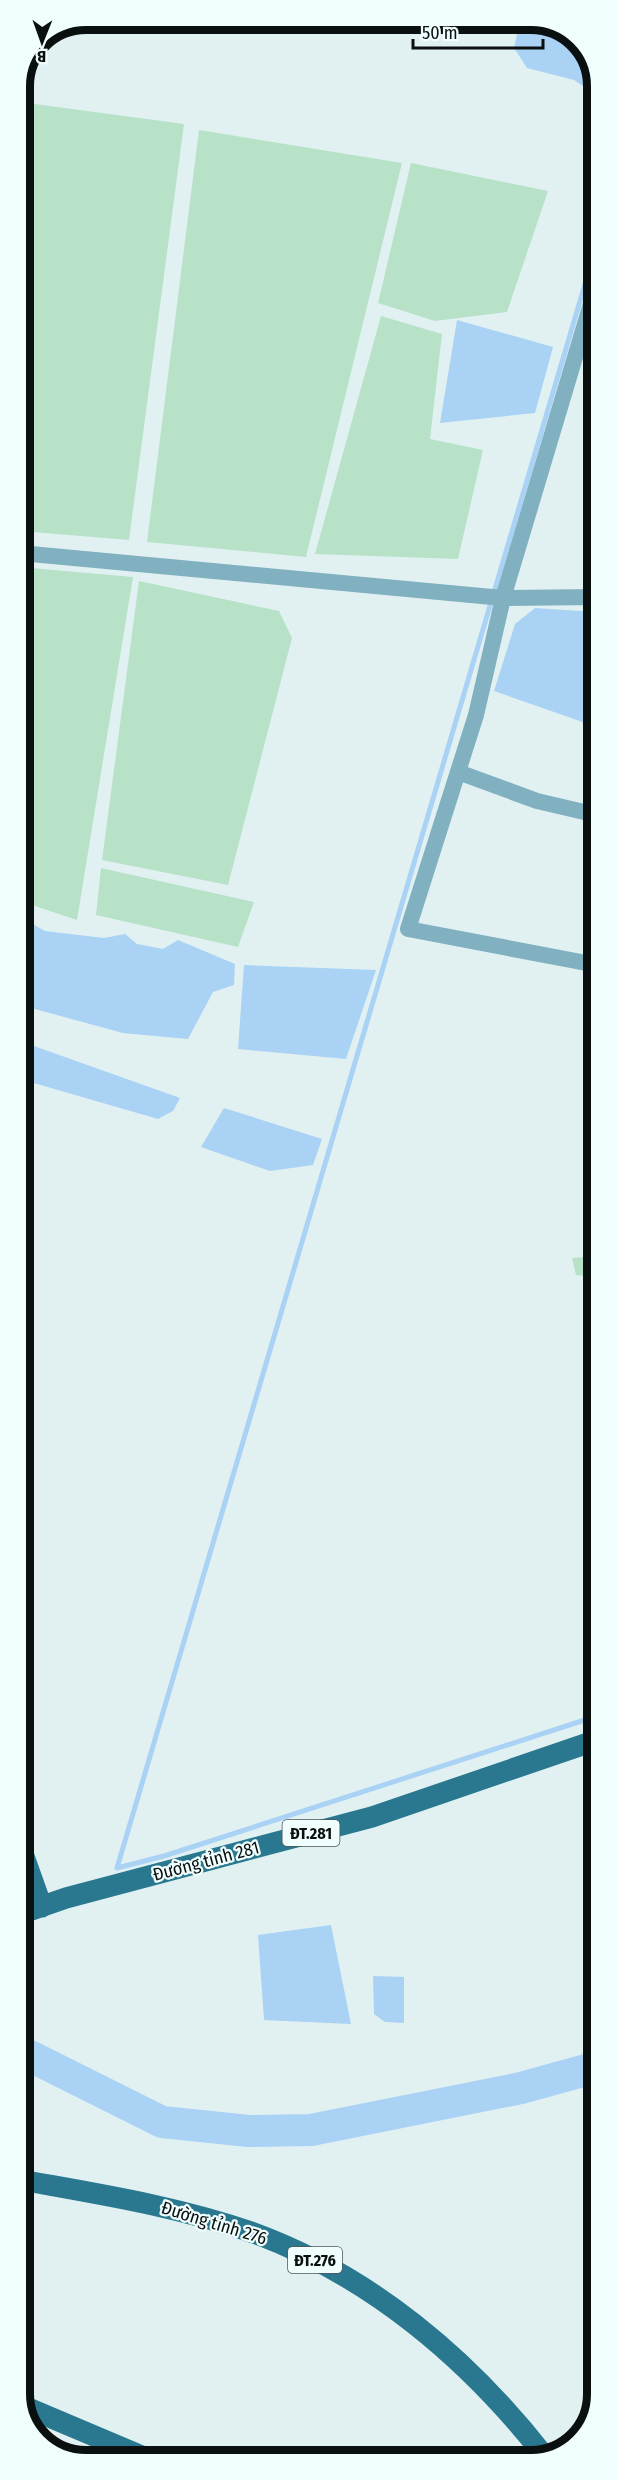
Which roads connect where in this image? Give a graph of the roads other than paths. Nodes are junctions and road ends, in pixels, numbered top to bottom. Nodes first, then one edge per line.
1 (587, 317) edge
2 (30, 554) edge
3 (587, 597) edge
4 (503, 598) junction
5 (458, 772) junction
6 (587, 813) edge
7 (587, 963) edge
8 (587, 1743) edge
9 (30, 1873) edge
10 (42, 1906) junction
11 (30, 1910) edge
12 (30, 2182) edge
13 (32, 2410) edge
14 (539, 2449) edge
15 (127, 2450) edge

1 - 4 street
2 - 4 street
3 - 4 street
4 - 5 street
5 - 6 street
5 - 7 street
8 - 10 main road, Đường tỉnh 281 / ĐT.281
9 - 10 main road
10 - 11 main road, Đường tỉnh 281 / ĐT.281
12 - 14 main road, Đường tỉnh 276 / ĐT.276
13 - 15 main road

